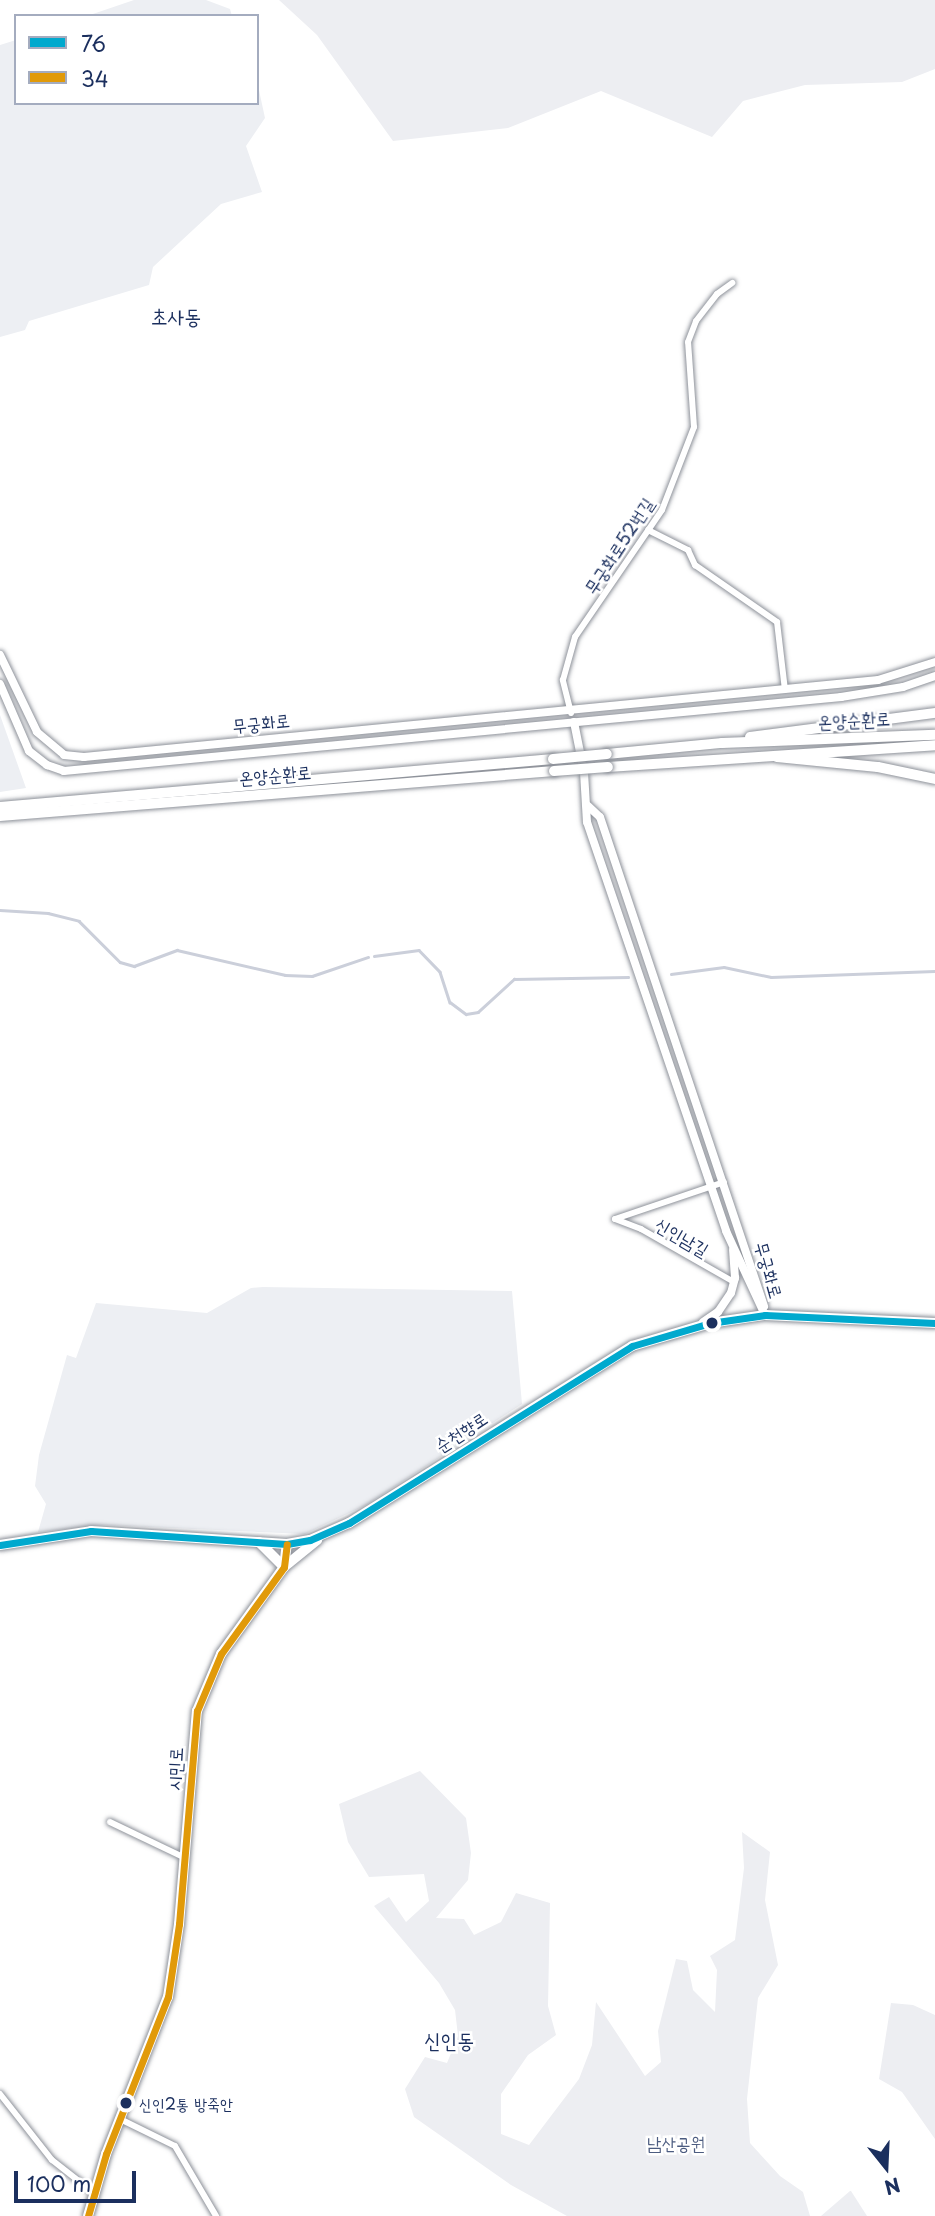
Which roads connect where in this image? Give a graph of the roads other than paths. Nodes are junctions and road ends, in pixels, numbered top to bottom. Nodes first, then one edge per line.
1 (732, 283) dead end
2 (648, 530) junction
3 (0, 655) edge
4 (935, 662) edge
5 (935, 676) edge
6 (0, 684) edge
7 (785, 690) junction
8 (571, 713) junction
9 (935, 713) edge
10 (575, 724) junction
11 (935, 735) edge
12 (722, 743) junction
13 (935, 745) edge
14 (757, 753) junction
15 (935, 779) edge
16 (588, 806) junction
17 (0, 807) edge
18 (0, 816) edge
19 (724, 1182) junction
20 (711, 1186) junction
21 (726, 1231) junction
22 (734, 1282) junction
23 (765, 1315) junction
24 (935, 1323) edge
25 (695, 1327) junction
26 (323, 1535) junction
27 (258, 1541) junction
28 (287, 1544) junction
29 (0, 1545) edge
30 (284, 1567) junction
31 (110, 1822) dead end
32 (185, 1858) junction
33 (0, 2094) edge
34 (120, 2119) junction
35 (93, 2192) junction
36 (88, 2216) edge
37 (216, 2216) edge

1 - 2 street, 무궁화로52번길
2 - 7 street
2 - 8 street, 무궁화로52번길
3 - 8 street, 무궁화로
4 - 7 street
5 - 10 street
6 - 10 street, 무궁화로
7 - 8 street
8 - 10 street, 무궁화로
9 - 12 highway
10 - 16 street, 무궁화로
11 - 12 highway, 온양순환로
12 - 17 highway, 온양순환로, bridge
13 - 14 highway, 온양순환로
14 - 15 highway
14 - 18 highway, 온양순환로, bridge
16 - 19 street, 무궁화로
16 - 20 street, 무궁화로
19 - 20 street
19 - 23 street, 무궁화로
20 - 21 street, 무궁화로
20 - 22 street, 신인남길
21 - 22 street
21 - 23 street, 무궁화로
22 - 25 street
23 - 24 main road, 순천향로
23 - 25 main road, 순천향로
25 - 26 main road, 순천향로
26 - 28 main road, 순천향로
26 - 30 main road
27 - 28 main road, 순천향로
27 - 29 main road, 순천향로
27 - 30 main road
28 - 30 main road, 시민로
30 - 32 main road, 시민로
31 - 32 street
32 - 34 main road, 시민로
33 - 35 street
34 - 35 main road, 시민로
34 - 37 street
35 - 36 main road, 시민로

